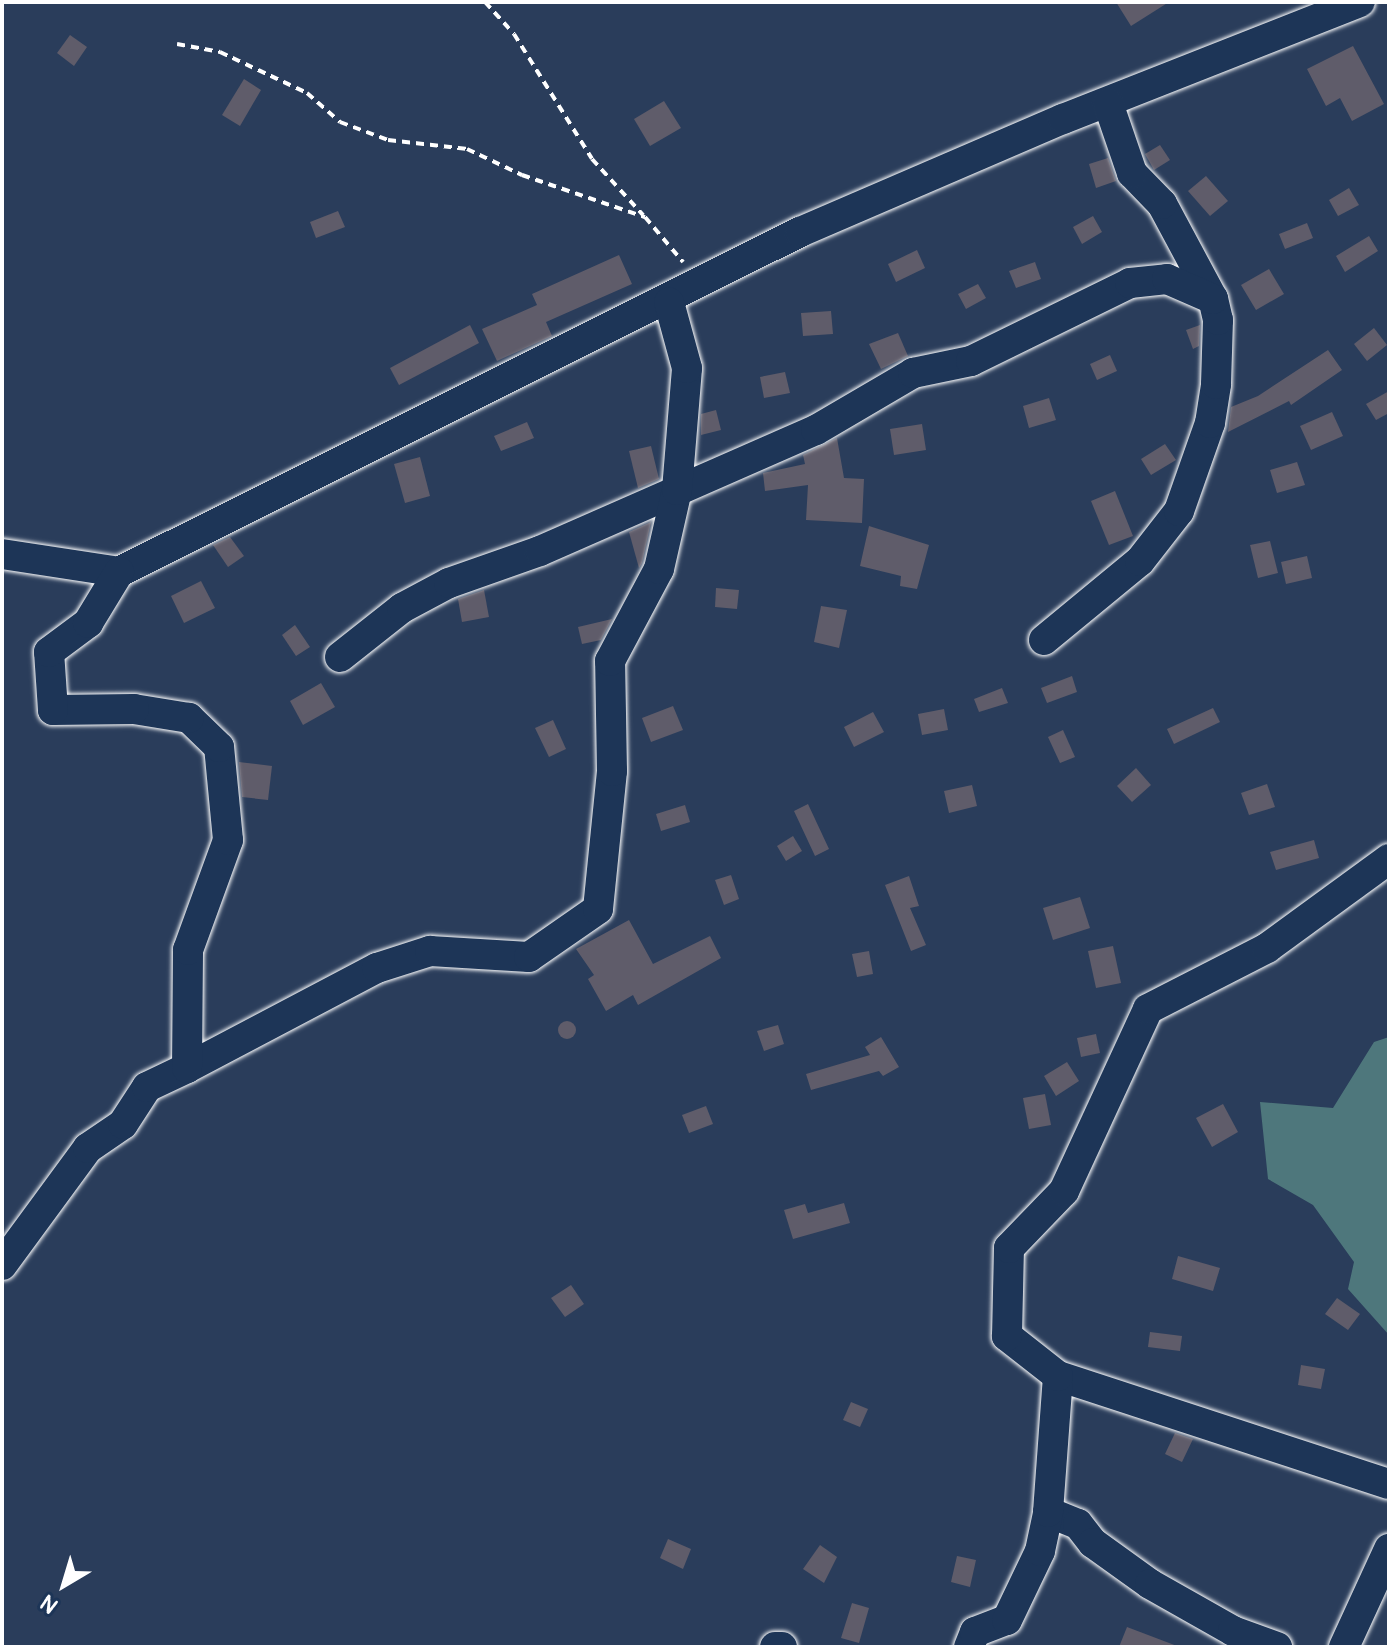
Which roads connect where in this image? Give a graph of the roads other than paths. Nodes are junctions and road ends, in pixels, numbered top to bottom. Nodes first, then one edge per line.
1 (1360, 2) edge
2 (1108, 103) junction
3 (1213, 299) junction
4 (669, 302) junction
5 (677, 490) junction
6 (2, 554) edge
7 (119, 572) junction
8 (1044, 640) dead end
9 (340, 657) dead end
10 (1389, 859) edge
11 (187, 1068) junction
12 (2, 1265) edge
13 (1058, 1376) junction
14 (1389, 1484) edge
15 (1048, 1512) junction
16 (1389, 1549) edge
17 (775, 1647) edge
18 (782, 1647) edge
19 (969, 1647) edge
20 (1277, 1647) edge
21 (1344, 1647) edge

1 - 2 street
2 - 3 street
2 - 4 street
3 - 5 street
3 - 8 street
4 - 5 street
4 - 7 street
5 - 9 street
5 - 11 street
6 - 7 street
7 - 11 street
10 - 13 street
11 - 12 street
13 - 14 street
13 - 15 street
15 - 19 street
15 - 20 street
16 - 21 street
17 - 18 street

